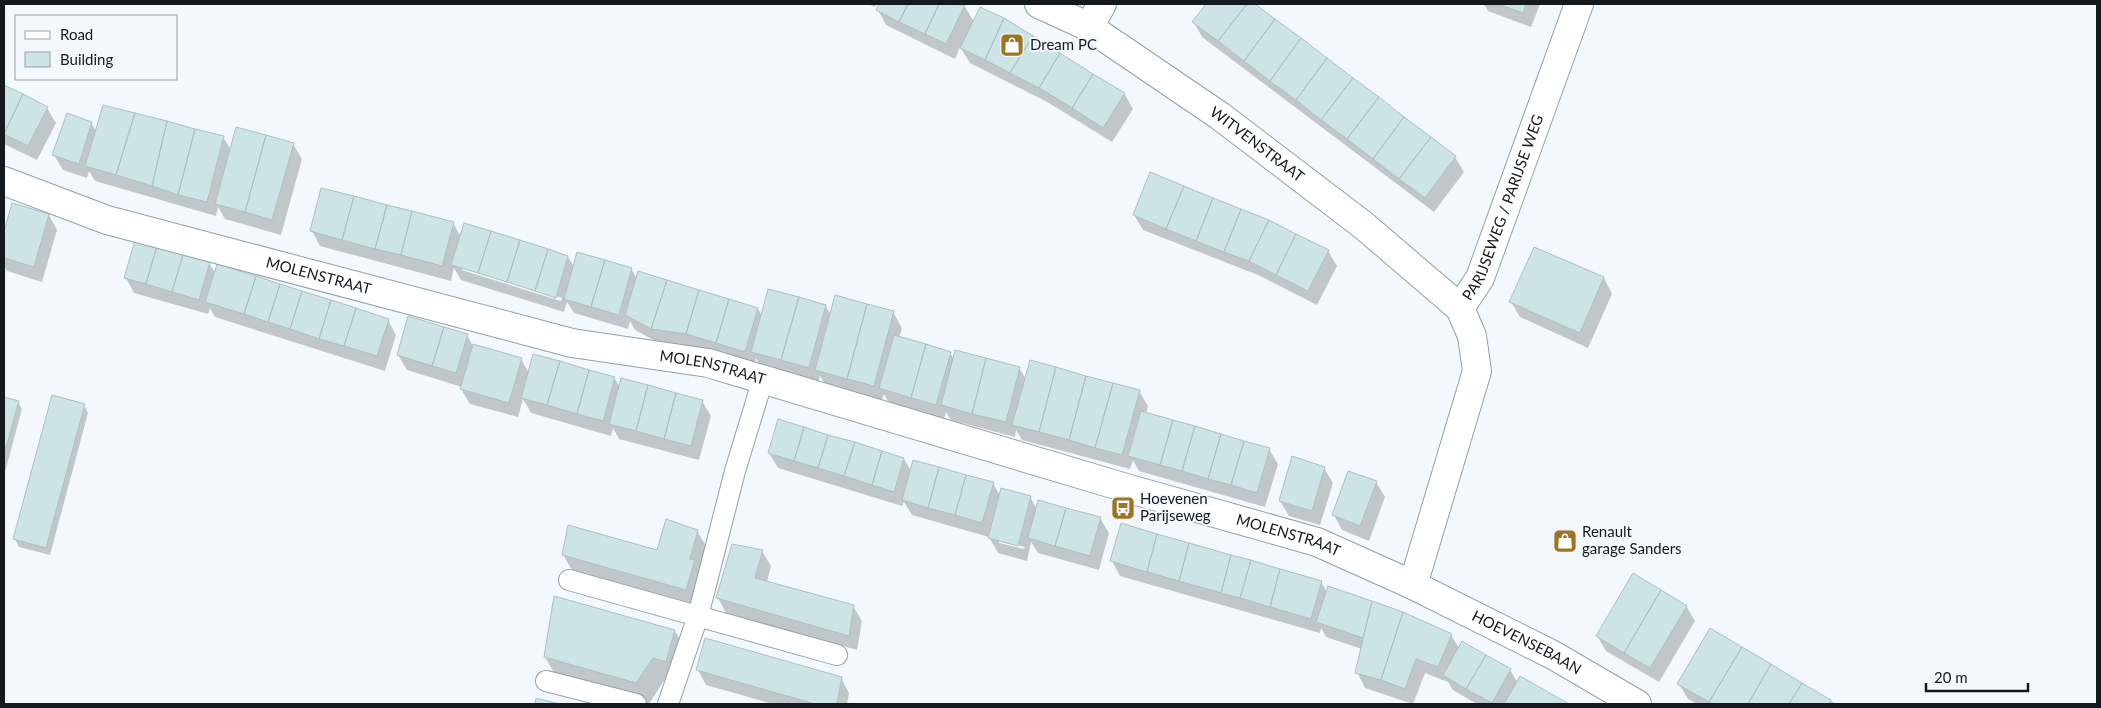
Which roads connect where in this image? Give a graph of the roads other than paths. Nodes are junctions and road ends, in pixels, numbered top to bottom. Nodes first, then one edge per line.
1 (1039, 4) edge
2 (1102, 4) edge
3 (1579, 4) edge
4 (1089, 27) junction
5 (4, 181) edge
6 (1460, 308) junction
7 (763, 379) junction
8 (569, 580) dead end
9 (1413, 585) junction
10 (698, 616) junction
11 (838, 655) dead end
12 (546, 681) dead end
13 (636, 704) edge
14 (668, 704) edge
15 (1637, 704) edge

1 - 4 street, WITVENSTRAAT
2 - 4 street
3 - 6 street, PARIJSEWEG / PARIJSE WEG
4 - 6 street, WITVENSTRAAT
5 - 7 street, MOLENSTRAAT
6 - 9 street, PARIJSEWEG / PARIJSE WEG
7 - 9 street, MOLENSTRAAT
7 - 10 lane
8 - 10 lane
9 - 15 street, HOEVENSEBAAN
10 - 11 lane
10 - 14 lane
12 - 13 lane

